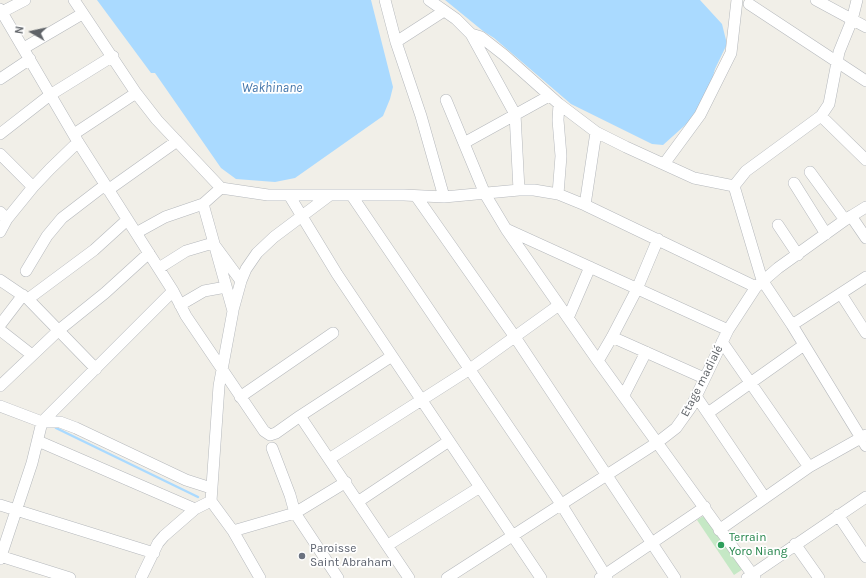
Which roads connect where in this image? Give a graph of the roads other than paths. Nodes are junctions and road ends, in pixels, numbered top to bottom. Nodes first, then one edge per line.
1 (25, 0) edge
2 (74, 0) edge
3 (384, 0) edge
4 (430, 0) edge
5 (737, 0) edge
6 (816, 0) edge
7 (857, 0) edge
8 (748, 1) edge
9 (444, 12) junction
10 (82, 14) junction
11 (2, 16) edge
12 (852, 20) junction
13 (866, 27) edge
14 (471, 34) junction
15 (396, 42) junction
16 (24, 48) junction
17 (113, 56) junction
18 (30, 59) junction
19 (837, 61) junction
20 (0, 79) edge
21 (866, 81) edge
22 (136, 93) junction
23 (50, 95) junction
24 (549, 96) junction
25 (446, 100) dead end
26 (559, 104) junction
27 (515, 114) junction
28 (821, 116) junction
29 (596, 132) junction
30 (0, 134) edge
31 (76, 138) junction
32 (177, 141) junction
33 (464, 143) junction
34 (0, 154) edge
35 (866, 160) edge
36 (664, 164) junction
37 (810, 172) dead end
38 (794, 183) dead end
39 (734, 186) junction
40 (33, 187) junction
41 (106, 187) junction
42 (221, 188) junction
43 (519, 190) junction
44 (485, 194) junction
45 (558, 194) junction
46 (330, 195) junction
47 (289, 196) junction
48 (352, 196) junction
49 (416, 196) junction
50 (444, 197) junction
51 (203, 204) junction
52 (585, 205) junction
53 (866, 207) edge
54 (4, 216) edge
55 (302, 216) junction
56 (848, 218) junction
57 (127, 220) junction
58 (778, 224) dead end
59 (506, 229) junction
60 (0, 232) edge
61 (136, 233) junction
62 (826, 234) junction
63 (866, 238) edge
64 (658, 239) junction
65 (213, 243) junction
66 (149, 253) junction
67 (798, 255) junction
68 (590, 267) junction
69 (159, 268) junction
70 (26, 271) dead end
71 (866, 277) edge
72 (0, 280) edge
73 (241, 281) junction
74 (759, 284) junction
75 (226, 287) junction
76 (637, 289) junction
77 (174, 291) junction
78 (841, 294) junction
79 (25, 297) junction
80 (559, 304) junction
81 (180, 305) junction
82 (233, 311) junction
83 (568, 318) junction
84 (0, 324) edge
85 (792, 325) junction
86 (0, 330) edge
87 (59, 330) junction
88 (728, 330) junction
89 (333, 333) dead end
90 (866, 333) edge
91 (515, 337) junction
92 (612, 337) junction
93 (722, 342) junction
94 (804, 345) junction
95 (646, 352) junction
96 (32, 355) junction
97 (392, 356) junction
98 (598, 361) junction
99 (96, 369) junction
100 (470, 369) junction
101 (222, 371) junction
102 (704, 378) junction
103 (751, 382) junction
104 (0, 386) edge
105 (624, 395) junction
106 (696, 396) junction
107 (240, 397) junction
108 (423, 400) junction
109 (0, 406) edge
110 (708, 413) junction
111 (300, 416) junction
112 (42, 422) junction
113 (864, 440) edge
114 (38, 441) junction
115 (449, 441) junction
116 (658, 442) junction
117 (272, 448) dead end
118 (329, 459) junction
119 (809, 467) junction
120 (607, 474) junction
121 (346, 482) junction
122 (480, 487) junction
123 (211, 488) junction
124 (866, 497) edge
125 (765, 498) junction
126 (211, 501) junction
127 (359, 501) junction
128 (561, 504) junction
129 (0, 505) edge
130 (705, 507) junction
131 (195, 509) junction
132 (17, 510) junction
133 (295, 513) junction
134 (838, 515) junction
135 (719, 530) junction
136 (233, 532) junction
137 (511, 536) junction
138 (650, 543) junction
139 (795, 544) junction
140 (388, 545) junction
141 (154, 553) junction
142 (0, 557) edge
143 (866, 557) edge
144 (603, 577) edge
145 (751, 577) edge
146 (70, 578) edge
147 (141, 578) edge
148 (260, 578) edge
149 (338, 578) edge
150 (410, 578) edge
151 (447, 578) edge
152 (541, 578) edge
153 (675, 578) edge
154 (819, 578) edge

1 - 11 street
2 - 10 street
3 - 15 street
4 - 9 street
5 - 36 street
6 - 12 street
7 - 12 street
8 - 19 street
9 - 14 street
9 - 15 street
10 - 16 street
10 - 17 street
11 - 16 street
12 - 13 street
12 - 19 street
14 - 24 street
14 - 27 street
15 - 50 street
16 - 18 street
17 - 22 street
17 - 23 street
18 - 20 street
18 - 23 street
19 - 21 street
19 - 28 street
22 - 31 street
22 - 32 street
23 - 30 street
23 - 31 street
24 - 26 street
24 - 27 street
25 - 33 street
26 - 29 street
26 - 45 street
27 - 33 street
27 - 43 street
28 - 35 street
28 - 39 street
29 - 36 street
29 - 52 street
31 - 40 street
31 - 41 street
32 - 41 street
32 - 42 street
33 - 44 street
34 - 40 street
36 - 39 street
37 - 56 street
38 - 62 street
39 - 74 street
40 - 54 street
41 - 57 street
41 - 70 street
42 - 47 street
42 - 51 street
43 - 44 street
43 - 45 street
44 - 50 street
44 - 59 street
45 - 52 street
46 - 47 street
46 - 48 street
46 - 55 street
47 - 55 street
48 - 49 street
48 - 100 street
49 - 50 street
49 - 91 street
51 - 61 street
51 - 65 street
52 - 64 street
53 - 56 street
54 - 60 street
55 - 73 street
55 - 97 street
56 - 62 street
56 - 63 street
57 - 61 street
57 - 79 street
58 - 67 street
59 - 68 street
59 - 80 street
61 - 66 street
62 - 67 street
64 - 74 street
64 - 76 street
65 - 69 street
65 - 73 street
65 - 75 street
66 - 69 street
66 - 87 street
67 - 74 street
68 - 76 street
68 - 83 street
69 - 77 street
71 - 78 street
72 - 79 street
73 - 82 street
74 - 85 street
74 - 88 street, Etage madialé
75 - 81 street
75 - 82 street
76 - 88 street
76 - 92 street
77 - 81 street
77 - 99 street
78 - 85 street
78 - 90 street
79 - 84 street
79 - 87 street
80 - 83 street
80 - 91 street
81 - 101 street
82 - 101 street
83 - 98 street
85 - 94 street
86 - 96 street
87 - 96 street
87 - 99 street
88 - 93 street, Etage madialé
89 - 107 street
91 - 100 street
91 - 120 street
92 - 95 street
92 - 98 street
93 - 102 street, Etage madialé
93 - 103 street
94 - 103 street
94 - 113 street
95 - 102 street
95 - 105 street
96 - 104 street
97 - 108 street
97 - 111 street
98 - 105 street
99 - 112 street
100 - 108 street
100 - 128 street
101 - 107 street
101 - 123 street
102 - 106 street, Etage madialé
103 - 110 street
103 - 119 street
105 - 116 street
106 - 110 street
106 - 116 street, Etage madialé
107 - 111 street
108 - 115 street
108 - 118 street
109 - 112 street
110 - 125 street
111 - 118 street
112 - 114 street
112 - 123 street
113 - 119 street
114 - 131 street
114 - 132 street
115 - 122 street
115 - 127 street
116 - 120 street, Etage madialé
116 - 130 street
117 - 133 street
118 - 121 street
119 - 125 street
120 - 128 street, Etage madialé
120 - 138 street
121 - 127 street
121 - 133 street
122 - 137 street
122 - 140 street
123 - 126 street
124 - 134 street
125 - 135 street
126 - 131 street
126 - 136 street
127 - 140 street
128 - 137 street, Etage madialé
128 - 144 street
129 - 132 street
130 - 135 street
130 - 138 street
131 - 141 street
132 - 141 street
132 - 142 street
133 - 136 street
133 - 149 street
134 - 139 street
134 - 143 street
135 - 145 street
136 - 148 street
137 - 151 street, Etage madialé
137 - 152 street
138 - 144 street
138 - 153 street
139 - 145 street
139 - 154 street
140 - 150 street
141 - 147 street
142 - 146 street

